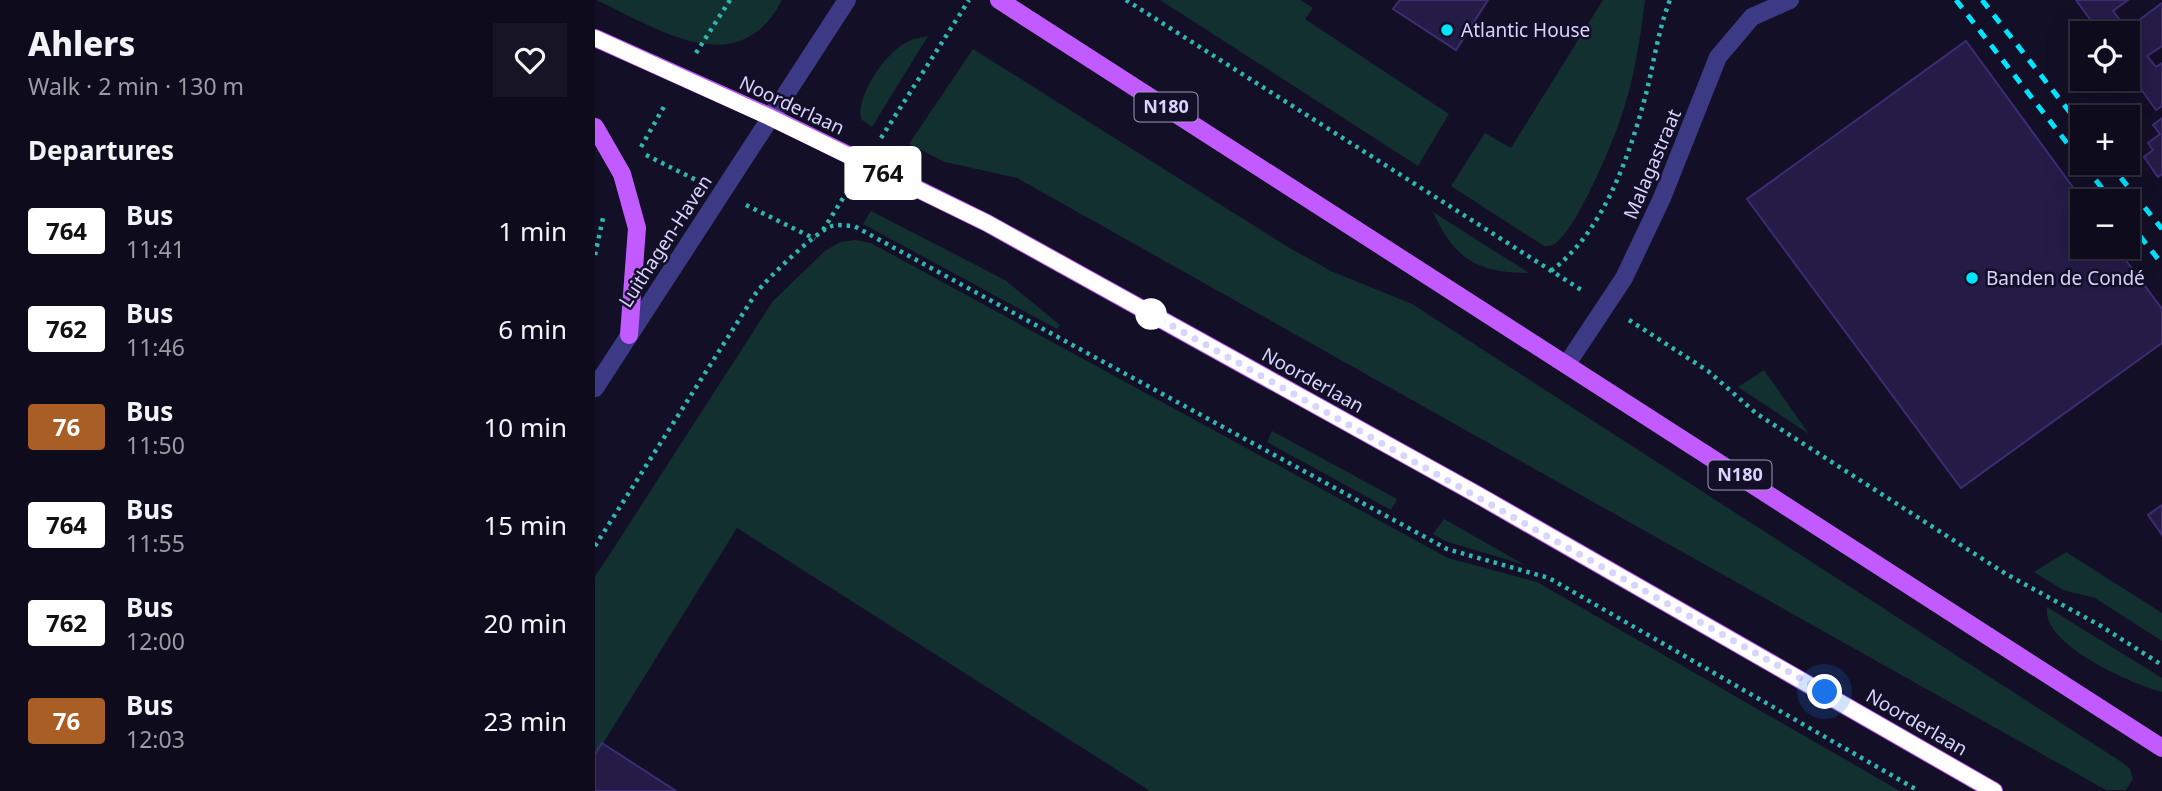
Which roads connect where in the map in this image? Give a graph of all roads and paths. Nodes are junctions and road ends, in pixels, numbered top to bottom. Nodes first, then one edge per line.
1 (847, 0) edge
2 (969, 0) edge
3 (999, 0) edge
4 (1126, 0) edge
5 (1670, 0) edge
6 (1790, 0) edge
7 (595, 38) edge
8 (769, 117) junction
9 (595, 127) edge
10 (865, 164) junction
11 (605, 210) dead end
12 (822, 230) junction
13 (595, 255) edge
14 (1551, 271) junction
15 (1607, 306) junction
16 (629, 335) junction
17 (1567, 364) junction
18 (595, 388) edge
19 (595, 546) edge
20 (2162, 665) edge
21 (2162, 748) edge
22 (1919, 791) edge
23 (1994, 791) edge

1 - 8 street, Luithagen-Haven
2 - 10 path
3 - 17 main road, N180
4 - 14 path
5 - 14 path
6 - 15 street, Malagastraat
7 - 8 main road, Noorderlaan
8 - 10 main road, Noorderlaan
8 - 16 street, Luithagen-Haven
9 - 16 main road
10 - 12 path
10 - 23 main road, Noorderlaan
11 - 13 path
12 - 19 path
12 - 22 path
14 - 15 path
15 - 17 street, Malagastraat
15 - 20 path
16 - 18 street, Luithagen-Haven
17 - 21 main road, N180

